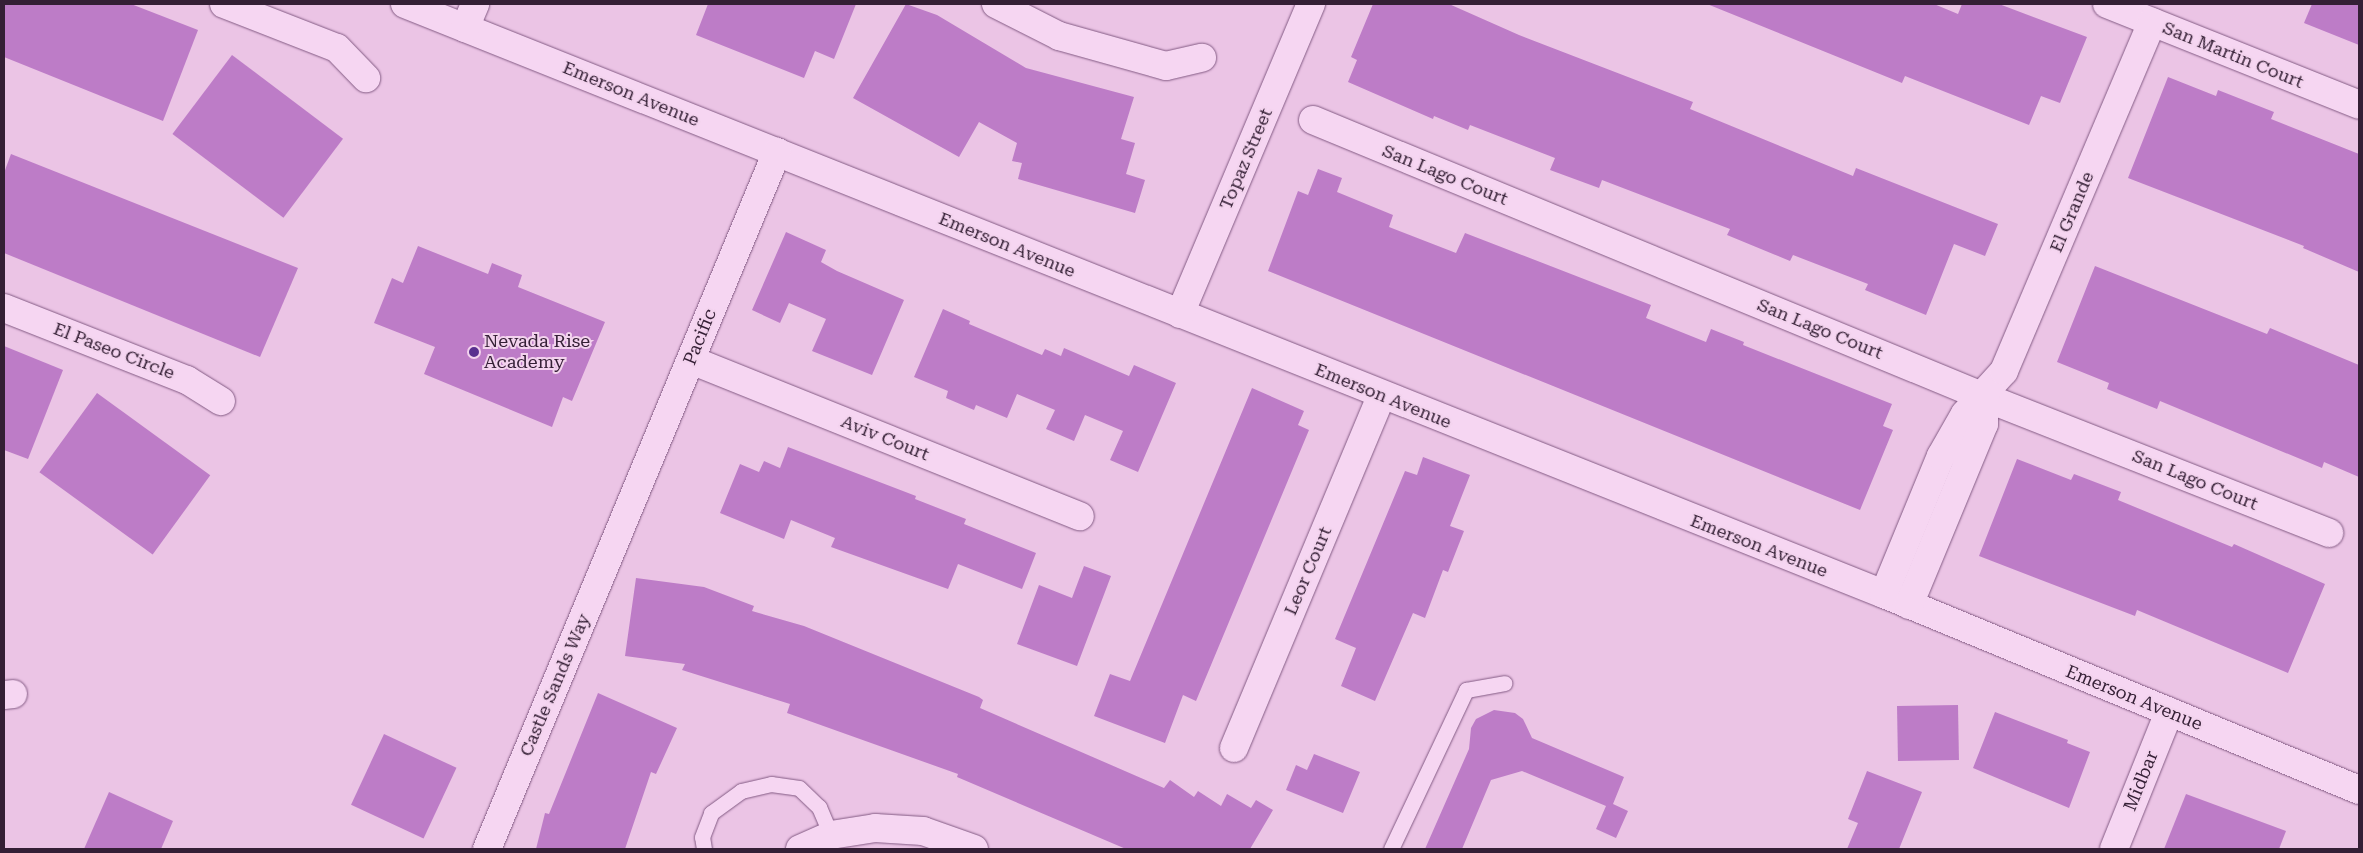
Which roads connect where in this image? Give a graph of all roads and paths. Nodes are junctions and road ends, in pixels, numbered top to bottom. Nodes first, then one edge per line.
1 (224, 4) edge
2 (405, 4) edge
3 (996, 4) edge
4 (1311, 4) edge
5 (2107, 4) edge
6 (470, 16) edge
7 (2152, 22) junction
8 (1202, 58) dead end
9 (366, 78) dead end
10 (2359, 105) edge
11 (1313, 120) dead end
12 (777, 152) junction
13 (4, 308) edge
14 (1180, 314) junction
15 (690, 360) junction
16 (1382, 395) junction
17 (1984, 397) junction
18 (221, 401) dead end
19 (1940, 494) junction
20 (1080, 516) dead end
21 (623, 521) joint
22 (2328, 533) dead end
23 (1884, 594) junction
24 (1909, 605) junction
25 (1504, 683) dead end
26 (2169, 712) junction
27 (1234, 748) dead end
28 (2359, 790) edge
29 (831, 835) junction
30 (487, 849) edge
31 (704, 849) edge
32 (800, 849) edge
33 (974, 849) edge
34 (1391, 849) edge
35 (2114, 849) edge

1 - 9 street
2 - 6 street, Emerson Avenue
3 - 8 street
4 - 14 street, Topaz Street
5 - 7 street, San Martin Court
6 - 12 street, Emerson Avenue
7 - 10 street, San Martin Court
7 - 17 street, El Grande
11 - 17 street, San Lago Court
12 - 14 street, Emerson Avenue
12 - 15 street, Pacific
13 - 18 street, El Paseo Circle
14 - 16 street, Emerson Avenue
15 - 20 street, Aviv Court
15 - 21 street, Pacific
16 - 23 street, Emerson Avenue
16 - 27 street, Leor Court
17 - 19 street, El Grande
17 - 22 street, San Lago Court
19 - 23 street, El Grande
19 - 24 street, El Grande
21 - 30 street, Castle Sands Way
23 - 24 street, Emerson Avenue
24 - 26 street, Emerson Avenue
25 - 34 lane
26 - 28 street, Emerson Avenue
26 - 35 street, Midbar
29 - 31 lane
29 - 32 street
29 - 33 street

